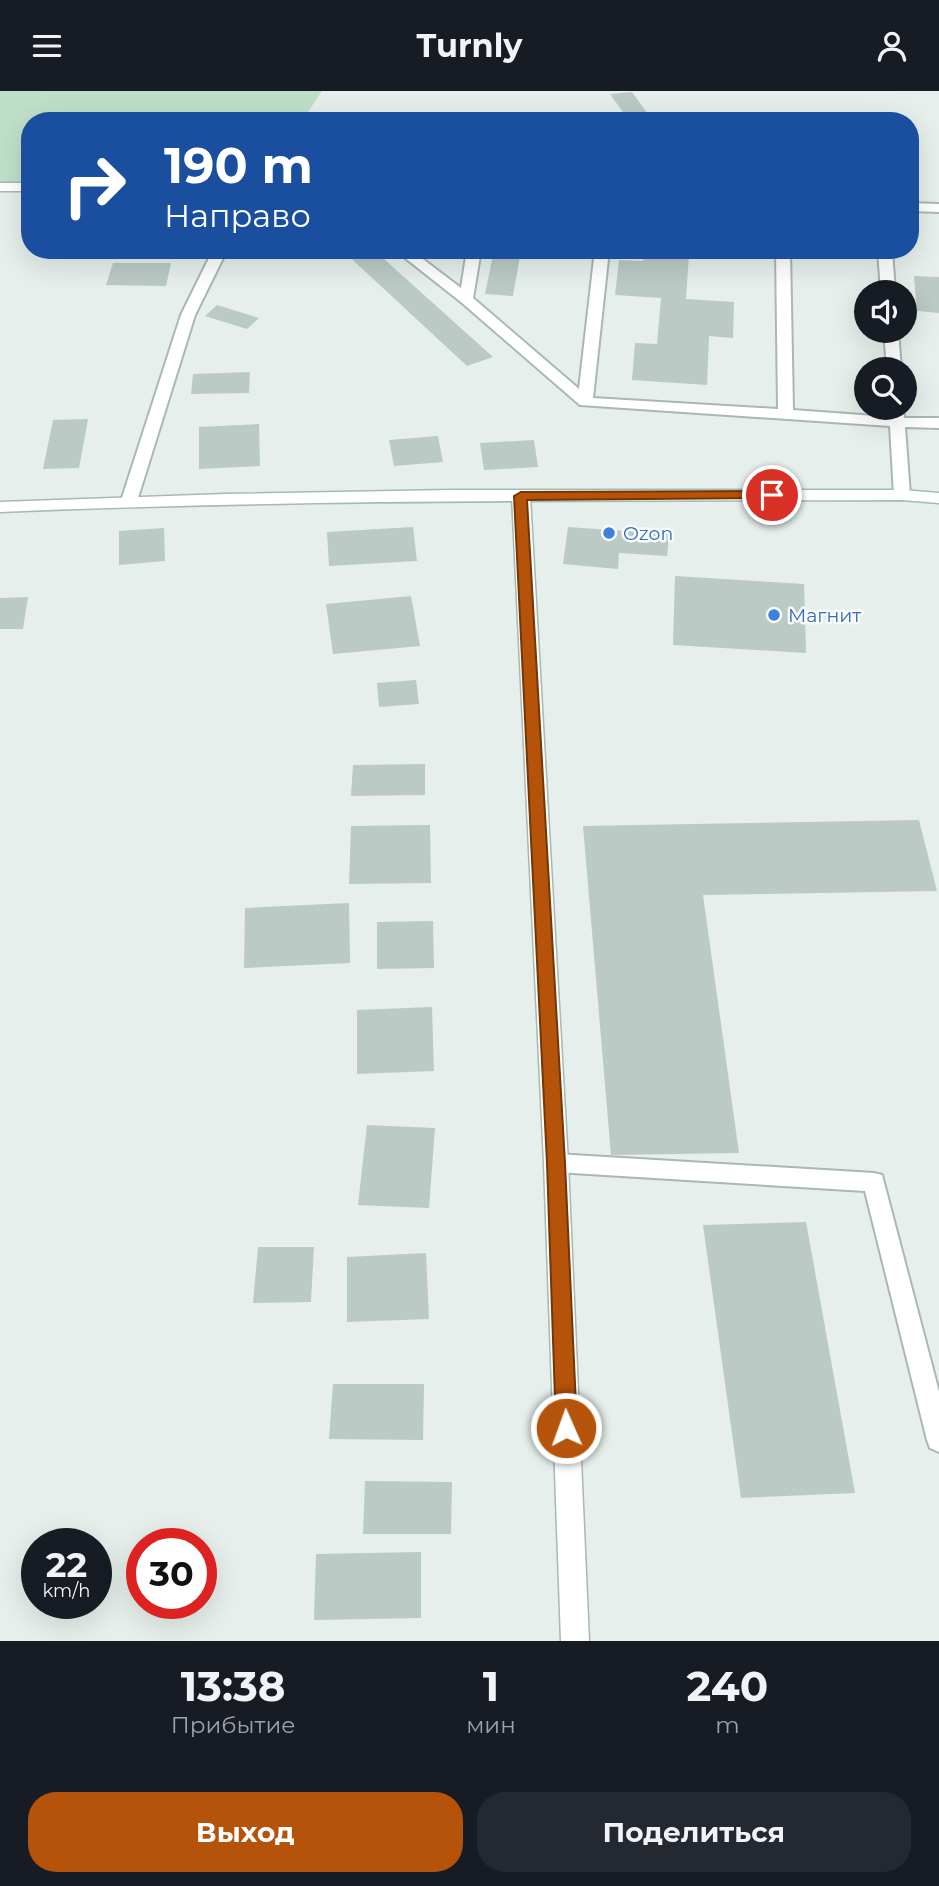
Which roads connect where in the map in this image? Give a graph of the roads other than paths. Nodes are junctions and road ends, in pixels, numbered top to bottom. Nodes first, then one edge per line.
1 (0, 187) edge
2 (21, 187) edge
3 (919, 207) edge
4 (939, 208) edge
5 (216, 259) edge
6 (414, 259) edge
7 (473, 259) edge
8 (601, 259) edge
9 (783, 259) edge
10 (886, 259) edge
11 (887, 280) edge
12 (466, 299) junction
13 (585, 402) junction
14 (786, 414) junction
15 (854, 415) edge
16 (917, 419) edge
17 (897, 420) edge
18 (939, 423) edge
19 (902, 495) junction
20 (521, 496) junction
21 (939, 498) edge
22 (126, 501) junction
23 (0, 507) edge
24 (556, 1163) junction
25 (939, 1440) edge
26 (575, 1641) edge

1 - 2 street
3 - 4 lane
5 - 22 lane
6 - 12 lane
7 - 12 lane
8 - 13 lane
9 - 14 lane
10 - 11 lane
12 - 13 lane
13 - 14 lane
14 - 15 lane
16 - 18 lane
17 - 19 lane
19 - 20 street
19 - 21 street
20 - 22 street
20 - 24 street
22 - 23 street
24 - 25 lane
24 - 26 street

